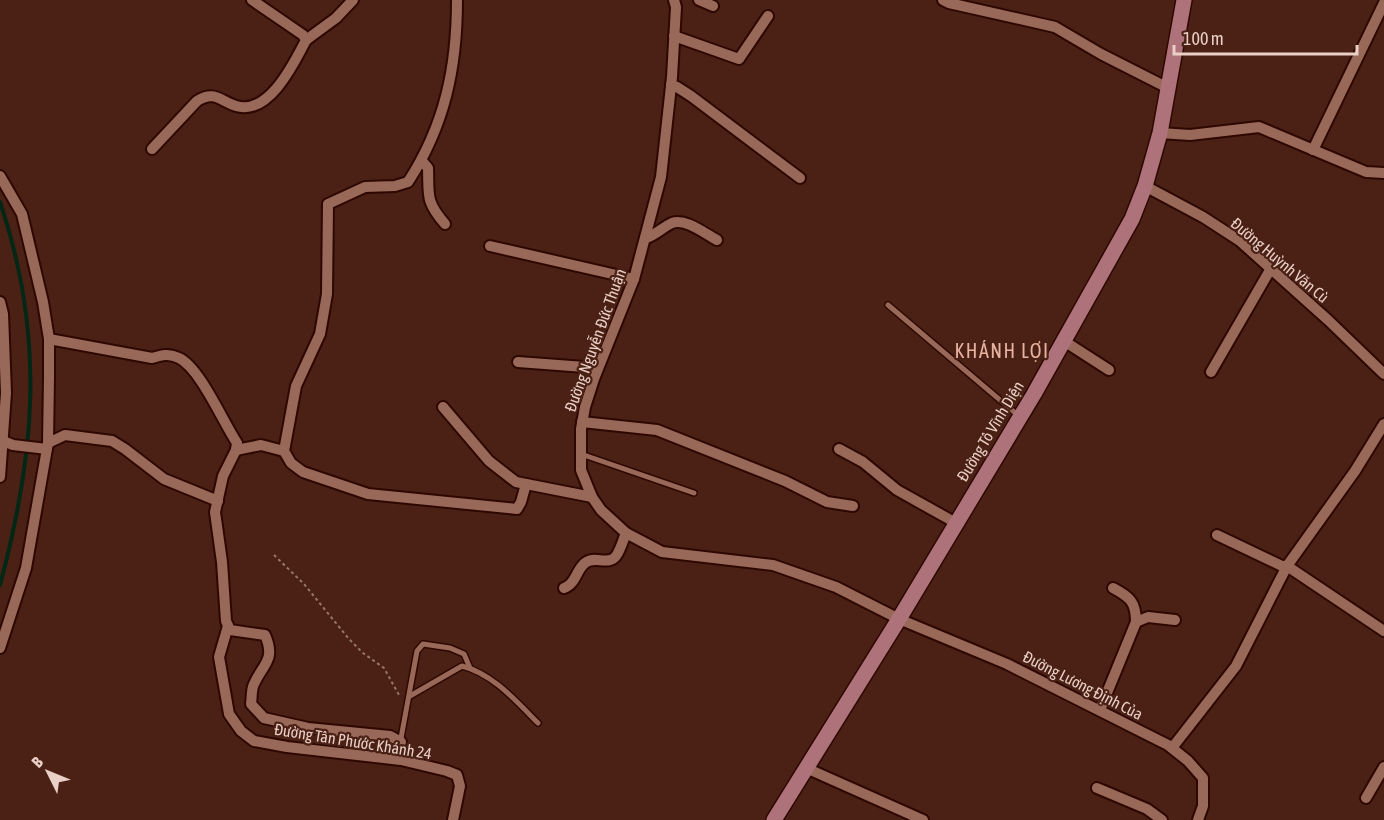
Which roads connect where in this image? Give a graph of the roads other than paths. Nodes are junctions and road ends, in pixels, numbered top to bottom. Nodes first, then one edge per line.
1 (252, 0) edge
2 (353, 0) edge
3 (457, 0) edge
4 (674, 0) edge
5 (699, 0) edge
6 (943, 0) edge
7 (1184, 0) edge
8 (1384, 3) edge
9 (713, 6) dead end
10 (768, 16) dead end
11 (674, 36) junction
12 (306, 40) junction
13 (671, 85) junction
14 (1168, 88) junction
15 (1160, 133) junction
16 (152, 149) dead end
17 (1313, 150) junction
18 (422, 161) junction
19 (1384, 173) edge
20 (0, 176) edge
21 (800, 178) dead end
22 (1145, 186) junction
23 (445, 224) dead end
24 (646, 238) junction
25 (717, 240) dead end
26 (490, 246) dead end
27 (1270, 270) junction
28 (634, 279) junction
29 (0, 302) edge
30 (888, 305) dead end
31 (49, 339) junction
32 (1064, 341) junction
33 (518, 362) dead end
34 (598, 368) junction
35 (1109, 370) dead end
36 (1211, 372) dead end
37 (1384, 374) edge
38 (443, 406) dead end
39 (1020, 417) junction
40 (582, 422) junction
41 (1384, 424) edge
42 (8, 443) junction
43 (45, 446) junction
44 (236, 450) junction
45 (839, 450) dead end
46 (284, 451) junction
47 (581, 454) junction
48 (0, 477) edge
49 (526, 484) junction
50 (694, 493) dead end
51 (592, 497) junction
52 (218, 501) junction
53 (853, 506) dead end
54 (956, 523) junction
55 (626, 533) junction
56 (1217, 535) dead end
57 (1287, 566) junction
58 (564, 588) dead end
59 (1113, 588) dead end
60 (899, 619) junction
61 (1175, 620) dead end
62 (1136, 622) junction
63 (228, 626) junction
64 (1384, 631) edge
65 (0, 648) edge
66 (470, 668) junction
67 (410, 696) junction
68 (1100, 710) junction
69 (538, 723) dead end
70 (401, 742) junction
71 (1172, 748) junction
72 (397, 760) junction
73 (1384, 767) edge
74 (806, 768) junction
75 (1097, 788) dead end
76 (1366, 798) dead end
77 (453, 820) edge
78 (774, 820) edge
79 (923, 820) edge
80 (1162, 820) edge
81 (1198, 820) edge

1 - 12 street
2 - 12 street
3 - 18 street
4 - 11 street, Đường Nguyễn Đức Thuận
5 - 9 street
6 - 14 street
7 - 14 main road, Đường Tô Vĩnh Diện
8 - 17 street
10 - 11 street
11 - 13 street, Đường Nguyễn Đức Thuận
12 - 16 street
13 - 21 street
13 - 24 street, Đường Nguyễn Đức Thuận
14 - 15 main road, Đường Tô Vĩnh Diện
15 - 17 street
15 - 22 main road, Đường Tô Vĩnh Diện
17 - 19 street
18 - 23 street
18 - 46 street
20 - 31 street
22 - 27 street, Đường Huỳnh Văn Cù
22 - 32 main road, Đường Tô Vĩnh Diện
24 - 25 street
24 - 28 street, Đường Nguyễn Đức Thuận
26 - 28 street
27 - 36 street
27 - 37 street, Đường Huỳnh Văn Cù
28 - 34 street, Đường Nguyễn Đức Thuận
29 - 42 street
30 - 39 lane
31 - 43 street
31 - 44 street
32 - 35 street
32 - 39 main road, Đường Tô Vĩnh Diện
33 - 34 street
34 - 40 street, Đường Nguyễn Đức Thuận
38 - 49 street
39 - 54 main road, Đường Tô Vĩnh Diện
40 - 47 street, Đường Nguyễn Đức Thuận
40 - 53 street
41 - 57 street
42 - 43 street
42 - 48 street
43 - 52 street
43 - 65 street
44 - 46 street
44 - 52 street
45 - 54 street
46 - 49 street
47 - 50 lane
47 - 51 street, Đường Nguyễn Đức Thuận
49 - 51 street
51 - 55 street, Đường Nguyễn Đức Thuận
52 - 63 street
54 - 60 main road, Đường Tô Vĩnh Diện
55 - 58 street
55 - 60 street, Đường Nguyễn Đức Thuận
56 - 57 street
57 - 64 street
57 - 71 street
59 - 62 street
60 - 68 street, Đường Lương Định Của
60 - 74 main road, Đường Tô Vĩnh Diện
61 - 62 street
62 - 68 street
63 - 70 street
63 - 72 street, Đường Tân Phước Khánh 24
66 - 67 lane
66 - 67 lane
66 - 69 lane
67 - 70 lane
68 - 71 street, Đường Lương Định Của
70 - 72 lane
71 - 81 street, Đường Lương Định Của
72 - 77 street, Đường Tân Phước Khánh 24
73 - 76 street
74 - 78 main road, Đường Tô Vĩnh Diện
74 - 79 street
75 - 80 street

